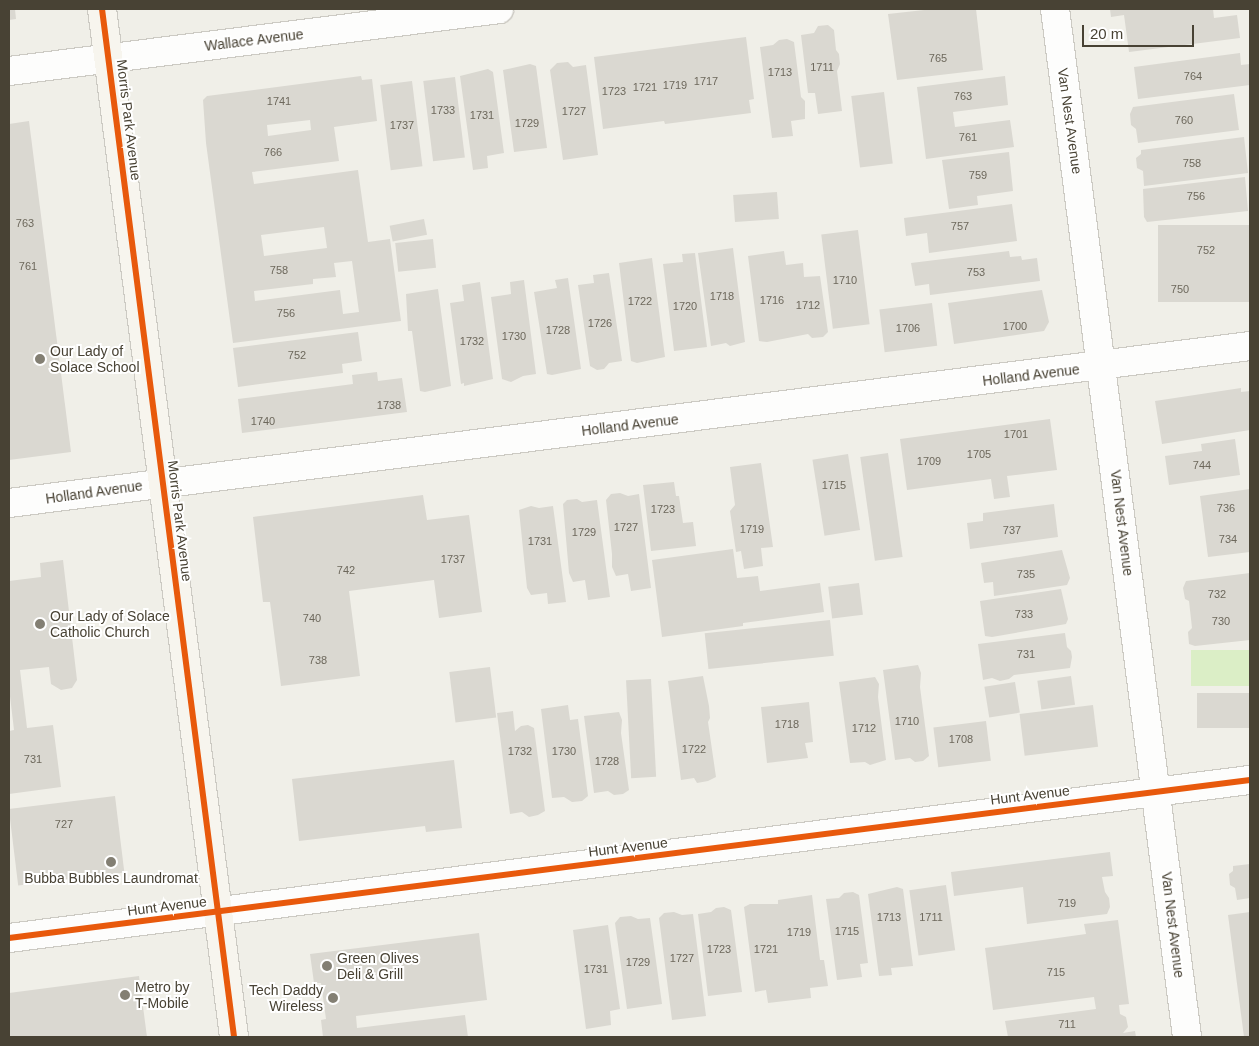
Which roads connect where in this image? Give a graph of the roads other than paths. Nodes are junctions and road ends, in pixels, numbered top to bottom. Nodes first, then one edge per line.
1 (102, 9) edge
2 (499, 9) edge
3 (1055, 9) edge
4 (108, 59) junction
5 (9, 71) edge
6 (1250, 346) edge
7 (1103, 366) junction
8 (162, 483) junction
9 (9, 503) edge
10 (1250, 780) edge
11 (1156, 792) junction
12 (217, 912) junction
13 (9, 938) edge
14 (234, 1037) edge
15 (1188, 1037) edge

1 - 4 main road, Morris Park Avenue
2 - 4 street, Wallace Avenue
3 - 7 street, Van Nest Avenue
4 - 5 street, Wallace Avenue
4 - 8 main road, Morris Park Avenue
6 - 7 street, Holland Avenue
7 - 8 street, Holland Avenue
7 - 11 street, Van Nest Avenue
8 - 9 street, Holland Avenue
8 - 12 main road, Morris Park Avenue
10 - 11 street, Hunt Avenue
11 - 12 street, Hunt Avenue
11 - 15 street, Van Nest Avenue
12 - 13 street, Hunt Avenue
12 - 14 main road, Morris Park Avenue

